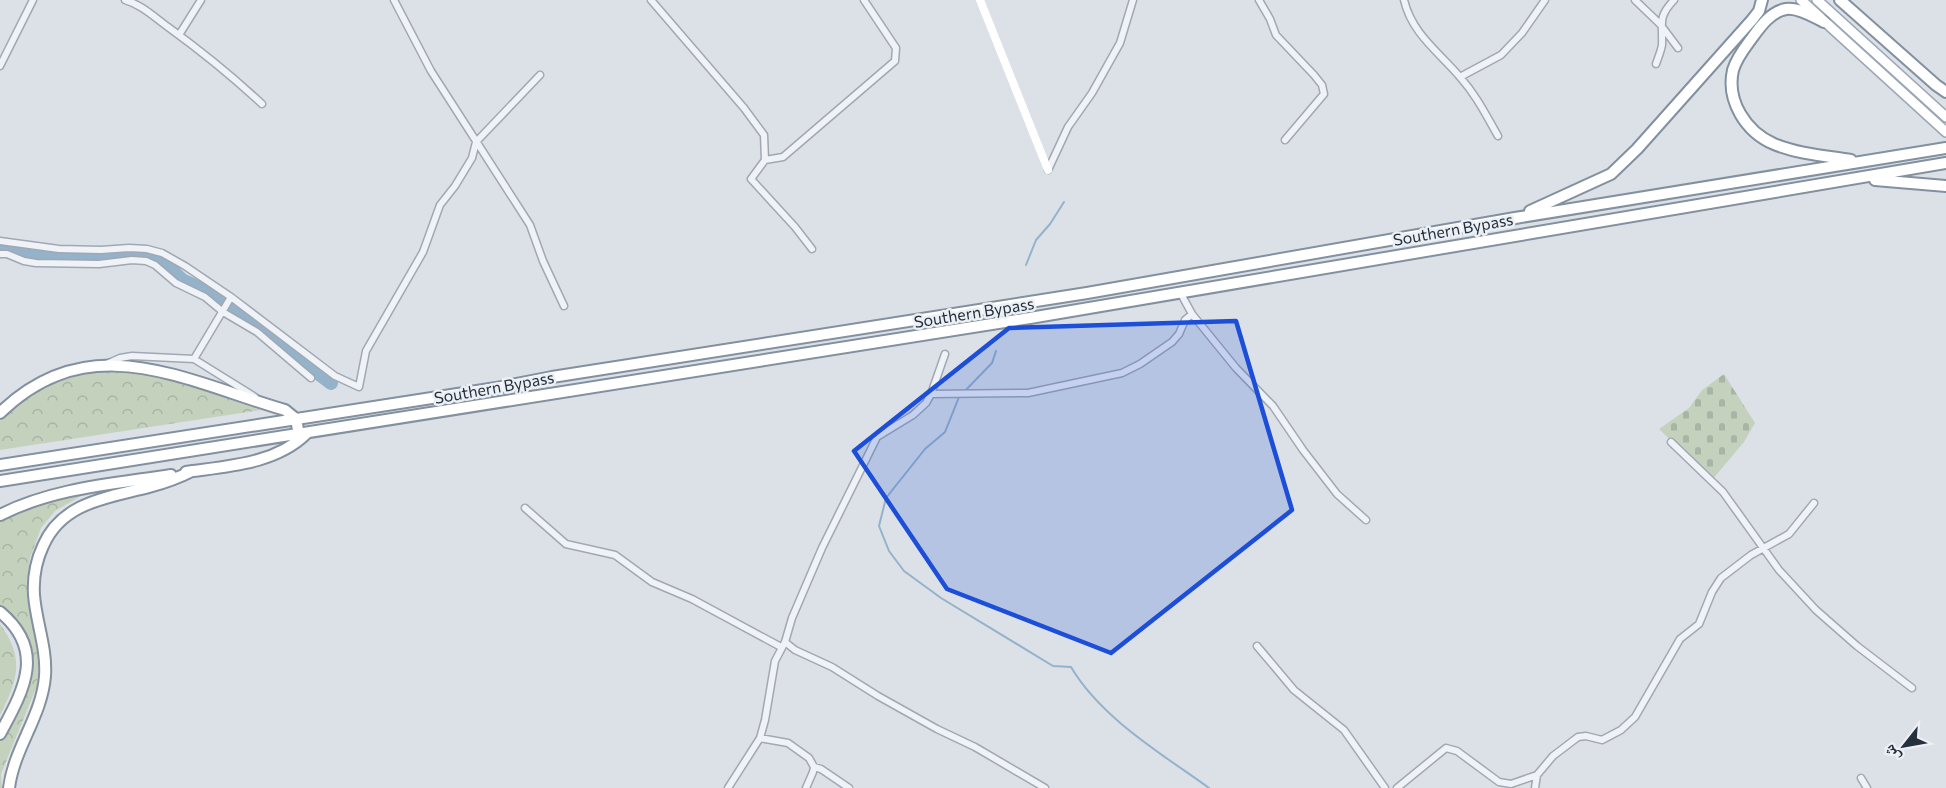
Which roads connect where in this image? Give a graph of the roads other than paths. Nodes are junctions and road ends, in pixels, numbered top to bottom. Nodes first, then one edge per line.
1 (33, 0) edge
2 (125, 0) edge
3 (201, 0) edge
4 (394, 0) edge
5 (651, 0) edge
6 (864, 0) edge
7 (980, 0) edge
8 (1133, 0) edge
9 (1259, 0) edge
10 (1404, 0) edge
11 (1545, 0) edge
12 (1635, 0) edge
13 (1674, 0) edge
14 (1762, 0) edge
15 (1801, 0) edge
16 (1817, 0) edge
17 (1840, 0) edge
18 (1824, 22) junction
19 (1660, 24) junction
20 (179, 35) junction
21 (1678, 48) dead end
22 (1656, 64) dead end
23 (0, 66) edge
24 (540, 75) dead end
25 (1460, 77) junction
26 (1946, 92) edge
27 (262, 104) dead end
28 (1946, 117) edge
29 (1946, 132) edge
30 (1498, 136) dead end
31 (1285, 140) dead end
32 (476, 142) junction
33 (1946, 148) edge
34 (765, 160) junction
35 (1863, 161) junction
36 (1946, 164) edge
37 (1048, 170) joint
38 (1853, 179) junction
39 (1946, 186) edge
40 (1515, 218) junction
41 (0, 242) edge
42 (812, 249) dead end
43 (0, 254) edge
44 (1180, 292) junction
45 (231, 297) junction
46 (564, 306) dead end
47 (223, 312) junction
48 (1192, 314) junction
49 (945, 354) dead end
50 (194, 359) junction
51 (103, 365) junction
52 (311, 378) dead end
53 (931, 394) junction
54 (260, 402) junction
55 (0, 413) edge
56 (296, 419) junction
57 (303, 434) junction
58 (1671, 442) dead end
59 (0, 465) edge
60 (192, 471) junction
61 (2, 480) edge
62 (1814, 503) dead end
63 (525, 508) dead end
64 (0, 515) edge
65 (1366, 520) dead end
66 (1763, 549) junction
67 (0, 612) edge
68 (783, 645) junction
69 (1257, 646) dead end
70 (1912, 688) dead end
71 (0, 734) edge
72 (760, 738) junction
73 (814, 767) junction
74 (1537, 775) junction
75 (1861, 778) dead end
76 (9, 788) edge
77 (728, 788) edge
78 (806, 788) edge
79 (849, 788) edge
80 (1045, 788) edge
81 (1385, 788) edge
82 (1397, 788) edge
83 (1535, 788) edge
84 (1867, 788) edge

1 - 23 street
2 - 20 street
3 - 20 street
4 - 32 street
5 - 34 street
6 - 34 street
7 - 37 street
8 - 37 street
9 - 31 street
10 - 25 street
11 - 25 street
12 - 19 street
13 - 19 street
14 - 40 highway
15 - 18 main road
16 - 28 main road
17 - 26 highway
18 - 29 main road
18 - 35 highway
19 - 21 street
19 - 22 street
20 - 27 street
24 - 32 street
25 - 30 street
32 - 45 street
32 - 46 street
33 - 35 highway, Southern Bypass
34 - 42 street
35 - 40 highway, Southern Bypass
36 - 38 highway, Southern Bypass
38 - 39 highway
38 - 44 highway, Southern Bypass
40 - 56 highway, Southern Bypass
41 - 45 street
43 - 47 street
44 - 48 street
44 - 57 highway, Southern Bypass
45 - 47 street
47 - 50 street
47 - 52 street
48 - 53 street
48 - 65 street
49 - 53 street
50 - 51 street
50 - 54 street
51 - 54 highway
51 - 55 highway
53 - 68 street
54 - 56 highway
56 - 57 highway
56 - 59 highway, Southern Bypass
57 - 60 highway
57 - 61 highway, Southern Bypass
58 - 66 street
60 - 64 highway
60 - 76 highway
62 - 66 street
63 - 68 street
66 - 70 street
66 - 74 street
67 - 71 highway
68 - 72 street
68 - 80 street
69 - 81 street
72 - 73 street
72 - 77 street
73 - 78 street
73 - 79 street
74 - 82 street
74 - 83 street
75 - 84 street

